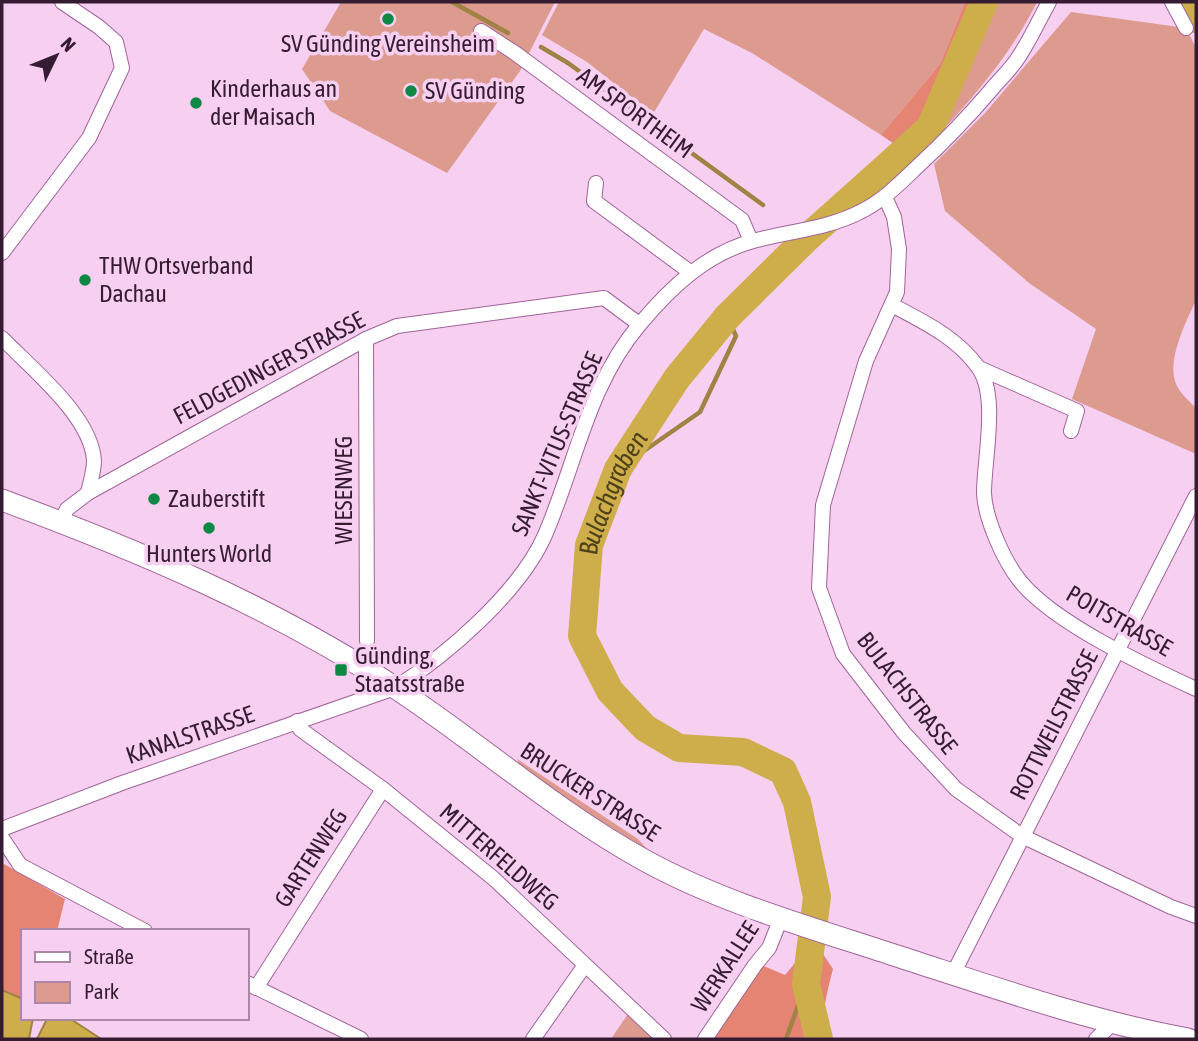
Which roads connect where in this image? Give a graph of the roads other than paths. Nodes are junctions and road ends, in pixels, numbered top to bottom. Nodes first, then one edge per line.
1 (62, 2) edge
2 (1049, 2) edge
3 (1172, 2) edge
4 (1186, 29) dead end
5 (481, 31) dead end
6 (596, 183) dead end
7 (885, 197) junction
8 (751, 241) junction
9 (2, 253) edge
10 (690, 272) junction
11 (892, 305) junction
12 (639, 324) junction
13 (2, 338) edge
14 (366, 338) junction
15 (979, 368) junction
16 (1071, 431) dead end
17 (88, 493) junction
18 (1196, 496) edge
19 (2, 500) edge
20 (61, 522) junction
21 (368, 641) dead end
22 (1117, 649) junction
23 (395, 688) junction
24 (1196, 689) edge
25 (297, 721) junction
26 (383, 789) junction
27 (2, 829) edge
28 (1023, 836) junction
29 (2, 838) edge
30 (1196, 916) edge
31 (790, 921) junction
32 (141, 929) edge
33 (586, 965) junction
34 (953, 974) junction
35 (251, 986) edge
36 (1112, 1024) junction
37 (361, 1039) edge
38 (533, 1039) edge
39 (664, 1039) edge
40 (705, 1039) edge
41 (1096, 1039) edge
42 (1188, 1039) edge

1 - 9 street
2 - 7 street, SANKT-VITUS-STRASSE
3 - 4 street
5 - 8 street, AM SPORTHEIM
6 - 10 street
7 - 8 street, SANKT-VITUS-STRASSE
7 - 11 street, BULACHSTRASSE
8 - 10 street, SANKT-VITUS-STRASSE
10 - 12 street, SANKT-VITUS-STRASSE
11 - 15 street
11 - 28 street, BULACHSTRASSE
12 - 14 street, FELDGEDINGER STRASSE
12 - 23 street, SANKT-VITUS-STRASSE
13 - 17 street
14 - 17 street, FELDGEDINGER STRASSE
14 - 21 street, WIESENWEG
15 - 16 street
15 - 22 street, POITSTRASSE
17 - 20 street, FELDGEDINGER STRASSE
18 - 22 street, ROTTWEILSTRASSE
19 - 20 main road, BRUCKER STRASSE
20 - 23 main road, BRUCKER STRASSE
22 - 24 street, POITSTRASSE
22 - 28 street, ROTTWEILSTRASSE
23 - 25 street, KANALSTRASSE
23 - 31 main road, BRUCKER STRASSE
25 - 26 street, MITTERFELDWEG
25 - 27 street, KANALSTRASSE
26 - 33 street, MITTERFELDWEG
26 - 35 street, GARTENWEG
28 - 30 street, BULACHSTRASSE
28 - 34 street, ROTTWEILSTRASSE
29 - 32 street
31 - 34 main road, BRUCKER STRASSE
31 - 40 street, WERKALLEE
33 - 38 street
33 - 39 street, MITTERFELDWEG
34 - 36 main road, BRUCKER STRASSE
35 - 37 street
36 - 41 street
36 - 42 main road, BRUCKER STRASSE

